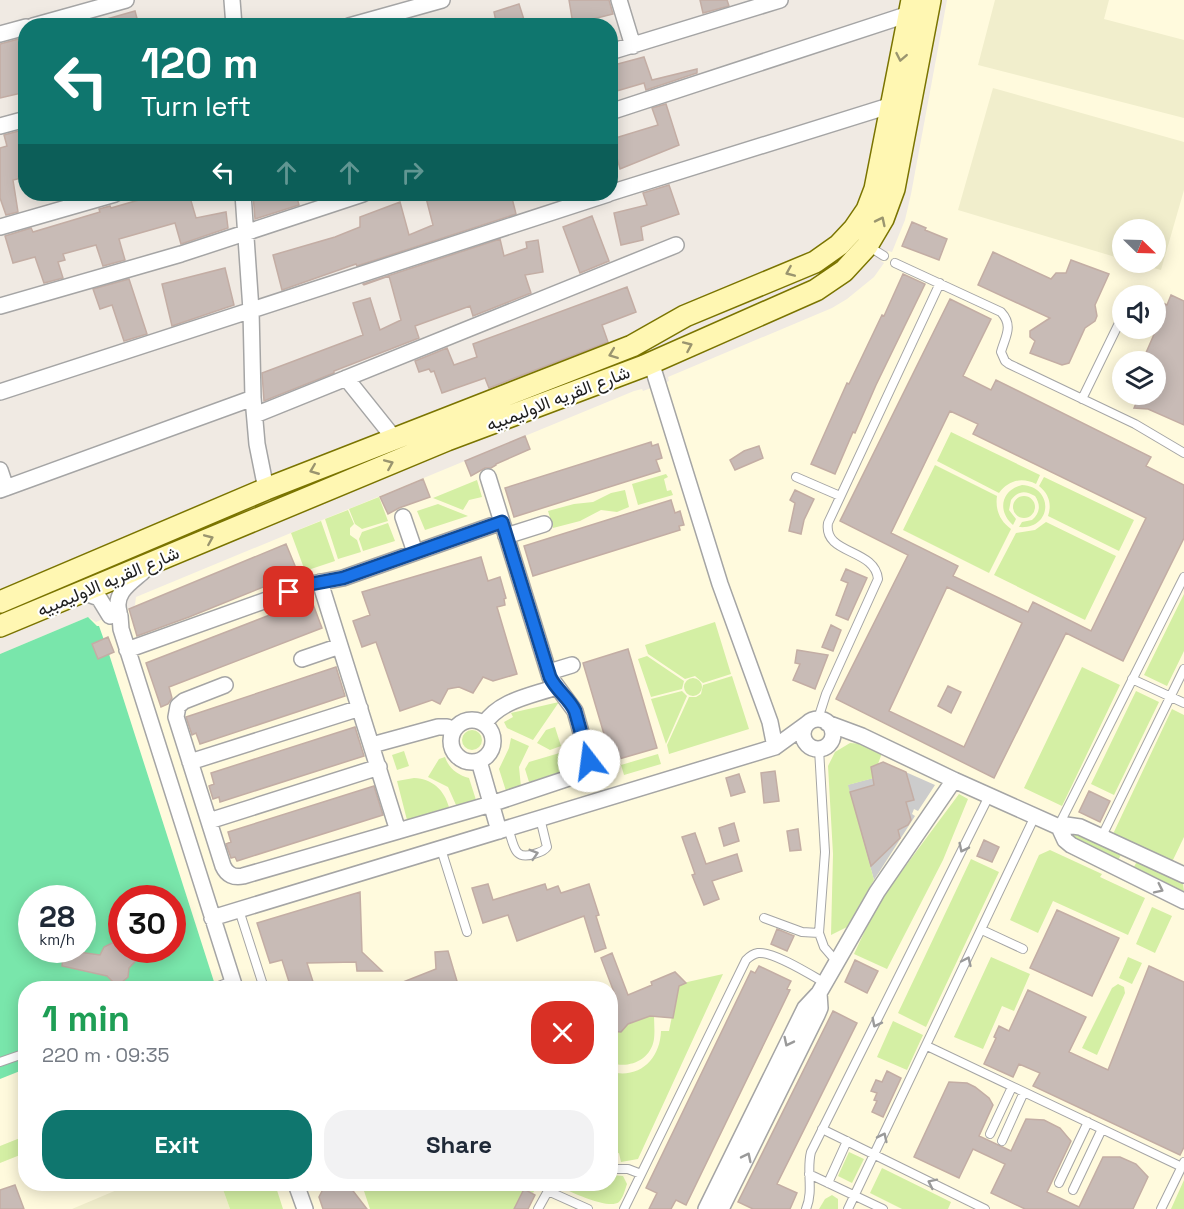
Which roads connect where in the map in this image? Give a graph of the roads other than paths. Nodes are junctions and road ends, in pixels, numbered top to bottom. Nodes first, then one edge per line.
1 (126, 0) edge
2 (232, 0) edge
3 (442, 0) edge
4 (619, 0) edge
5 (780, 0) edge
6 (930, 0) edge
7 (911, 7) edge
8 (62, 18) edge
9 (233, 18) edge
10 (378, 18) edge
11 (18, 29) edge
12 (0, 34) edge
13 (633, 46) junction
14 (618, 50) edge
15 (892, 105) junction
16 (618, 109) edge
17 (18, 120) edge
18 (0, 126) edge
19 (618, 190) edge
20 (91, 201) edge
21 (243, 201) edge
22 (341, 201) edge
23 (585, 201) edge
24 (0, 227) edge
25 (244, 232) junction
26 (676, 245) dead end
27 (815, 262) junction
28 (895, 263) dead end
29 (829, 282) junction
30 (940, 283) junction
31 (0, 306) edge
32 (251, 310) junction
33 (1112, 338) edge
34 (651, 363) junction
35 (346, 378) junction
36 (0, 392) edge
37 (253, 398) junction
38 (1082, 399) junction
39 (255, 415) junction
40 (443, 430) junction
41 (394, 438) junction
42 (1184, 453) edge
43 (0, 470) edge
44 (488, 477) dead end
45 (796, 477) dead end
46 (3, 489) edge
47 (266, 489) junction
48 (840, 496) junction
49 (403, 517) dead end
50 (544, 524) dead end
51 (504, 529) junction
52 (415, 552) junction
53 (156, 562) junction
54 (1184, 578) edge
55 (320, 582) junction
56 (82, 592) junction
57 (0, 602) edge
58 (116, 619) junction
59 (0, 626) edge
60 (340, 646) junction
61 (127, 650) junction
62 (302, 660) dead end
63 (572, 665) dead end
64 (1184, 669) edge
65 (549, 672) junction
66 (1132, 679) junction
67 (1181, 681) edge
68 (225, 686) dead end
69 (556, 687) junction
70 (1171, 697) junction
71 (1184, 703) edge
72 (360, 708) junction
73 (818, 722) junction
74 (484, 724) junction
75 (454, 730) junction
76 (855, 734) junction
77 (372, 745) junction
78 (775, 747) junction
79 (821, 747) junction
80 (479, 760) junction
81 (190, 762) junction
82 (378, 767) junction
83 (954, 780) junction
84 (989, 796) junction
85 (491, 804) junction
86 (1035, 816) junction
87 (540, 818) junction
88 (209, 821) junction
89 (1059, 827) junction
90 (503, 830) junction
91 (398, 831) junction
92 (1102, 836) junction
93 (441, 849) junction
94 (1132, 850) junction
95 (1122, 871) junction
96 (1183, 871) edge
97 (1184, 902) edge
98 (239, 910) junction
99 (212, 918) junction
100 (764, 918) dead end
101 (982, 930) junction
102 (467, 932) dead end
103 (819, 933) junction
104 (1023, 949) dead end
105 (836, 961) junction
106 (232, 981) edge
107 (261, 981) edge
108 (822, 988) junction
109 (927, 1046) junction
110 (18, 1056) edge
111 (0, 1062) edge
112 (1012, 1087) junction
113 (1024, 1092) junction
114 (1088, 1122) junction
115 (822, 1129) junction
116 (1102, 1129) junction
117 (990, 1134) dead end
118 (847, 1141) junction
119 (1002, 1141) dead end
120 (874, 1155) junction
121 (1183, 1164) edge
122 (618, 1168) edge
123 (641, 1174) junction
124 (809, 1174) junction
125 (828, 1183) junction
126 (1059, 1183) dead end
127 (1073, 1190) dead end
128 (303, 1191) edge
129 (548, 1191) joint
130 (855, 1196) junction
131 (305, 1209) edge
132 (538, 1209) edge
133 (588, 1209) edge
134 (624, 1209) edge
135 (706, 1209) edge
136 (721, 1209) edge
137 (806, 1209) edge
138 (848, 1209) edge
139 (883, 1209) edge
140 (985, 1209) edge
141 (1161, 1209) edge

1 - 8 street
2 - 9 street
3 - 10 street
4 - 13 street
5 - 13 street
29 -> 6 main road, شارع القريه الاوليمبيه
7 -> 15 main road, شارع القريه الاوليمبيه
7 - 16 street
11 - 12 street
13 - 14 street
15 - 19 street
15 - 27 main road, شارع القريه الاوليمبيه
17 - 18 street
20 - 24 street
21 - 25 street
22 - 25 street
23 - 32 street
25 - 31 street
25 - 32 street
26 - 35 street
27 - 29 main road
27 -> 40 main road, شارع القريه الاوليمبيه
28 - 30 lane
34 -> 29 main road, شارع القريه الاوليمبيه
30 - 38 lane
30 - 48 lane
32 - 36 street
32 - 37 street
33 - 38 lane
34 - 40 main road, شارع القريه الاوليمبيه
34 - 78 street
35 - 39 street
35 - 41 street
37 - 39 street
37 - 46 street
38 - 42 lane
39 - 47 street
40 - 41 main road, شارع القريه الاوليمبيه
53 -> 40 main road, شارع القريه الاوليمبيه
41 -> 47 main road, شارع القريه الاوليمبيه
43 - 46 street
44 - 51 street
45 - 48 lane
47 - 57 main road, شارع القريه الاوليمبيه
48 - 73 lane
49 - 52 street
50 - 51 street
51 - 52 street
51 - 65 street
52 - 55 street
53 - 56 main road, شارع القريه الاوليمبيه
53 - 58 street
54 - 66 lane
55 - 60 street
55 - 61 street
56 - 58 street
56 - 59 main road, شارع القريه الاوليمبيه
58 - 61 street
60 - 62 street
60 - 72 street
61 - 99 street
63 - 65 street
64 - 67 lane
65 - 69 street
66 - 70 lane
66 - 89 lane
67 - 70 lane
68 - 81 street
69 - 74 street
69 - 85 street
70 - 71 lane
70 - 92 lane
72 - 77 street
72 - 81 street
73 - 76 street
73 - 78 street
73 - 79 street
73 - 79 street
74 - 75 street
74 - 80 street
75 - 77 street
75 - 80 street
76 - 79 street
76 - 83 street
77 - 82 street
78 - 79 street
78 - 87 street
79 - 103 lane
80 - 85 street
81 - 88 street
82 - 88 street
82 - 91 street
83 - 84 street
83 - 105 street
84 - 86 street
84 -> 115 lane
85 - 90 street
85 - 91 street
86 - 89 street
86 - 101 lane
87 - 90 street
90 -> 87 lane
88 - 91 street
89 - 92 street
89 - 95 street
90 - 93 street
92 - 94 street
93 - 98 street
93 - 102 lane
94 - 95 street
94 - 96 street
95 -> 97 street
98 - 99 street
98 - 107 lane
99 - 106 street
100 - 103 lane
101 - 104 lane
109 -> 101 lane
103 - 105 lane
105 - 108 street
108 - 123 lane
108 -> 135 street
136 -> 108 street
109 - 112 lane
120 -> 109 lane
110 - 111 lane
112 - 113 lane
112 - 117 lane
113 - 114 lane
113 - 119 lane
114 - 116 lane
114 - 126 lane
115 - 118 lane
115 - 124 lane
116 - 121 lane
116 - 127 lane
118 - 120 lane
118 - 125 lane
120 - 130 lane
140 -> 120 lane
121 - 141 lane
122 - 123 lane
123 - 134 lane
124 - 125 lane
124 - 137 lane
125 - 130 lane
128 - 131 street
129 - 132 lane
129 - 133 lane
130 - 138 lane
130 - 139 lane

